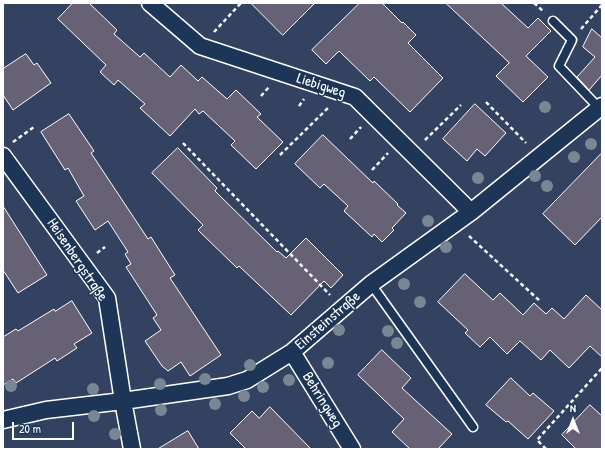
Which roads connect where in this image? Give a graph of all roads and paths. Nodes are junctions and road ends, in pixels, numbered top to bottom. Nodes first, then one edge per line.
1 (150, 3) edge
2 (241, 3) edge
3 (602, 5) edge
4 (553, 21) dead end
5 (572, 40) junction
6 (200, 46) junction
7 (343, 93) junction
8 (486, 102) dead end
9 (461, 105) dead end
10 (601, 107) edge
11 (34, 127) dead end
12 (183, 143) dead end
13 (6, 151) edge
14 (411, 153) junction
15 (280, 155) dead end
16 (540, 156) junction
17 (470, 212) junction
18 (456, 223) junction
19 (371, 284) junction
20 (541, 302) dead end
21 (343, 308) junction
22 (292, 352) junction
23 (602, 368) edge
24 (123, 401) junction
25 (3, 420) edge
26 (473, 426) dead end
27 (132, 449) edge
28 (352, 449) edge
29 (546, 449) edge

1 - 6 street, Liebigweg
2 - 6 path
3 - 5 path
4 - 5 lane
5 - 10 lane
6 - 7 street, Liebigweg
7 - 14 street, Liebigweg
7 - 15 path
8 - 16 path
9 - 14 path
10 - 16 street, Einsteinstraße
11 - 13 path
12 - 21 path
13 - 24 street, Heisenbergstraße
14 - 17 street, Liebigweg
16 - 17 street, Einsteinstraße
17 - 18 street, Einsteinstraße
18 - 19 street, Einsteinstraße
18 - 20 path
19 - 21 street, Einsteinstraße
19 - 26 lane
21 - 22 street, Einsteinstraße
22 - 24 street, Einsteinstraße
22 - 28 street, Behringweg
23 - 29 path
24 - 25 street, Einsteinstraße
24 - 27 street, Heisenbergstraße

